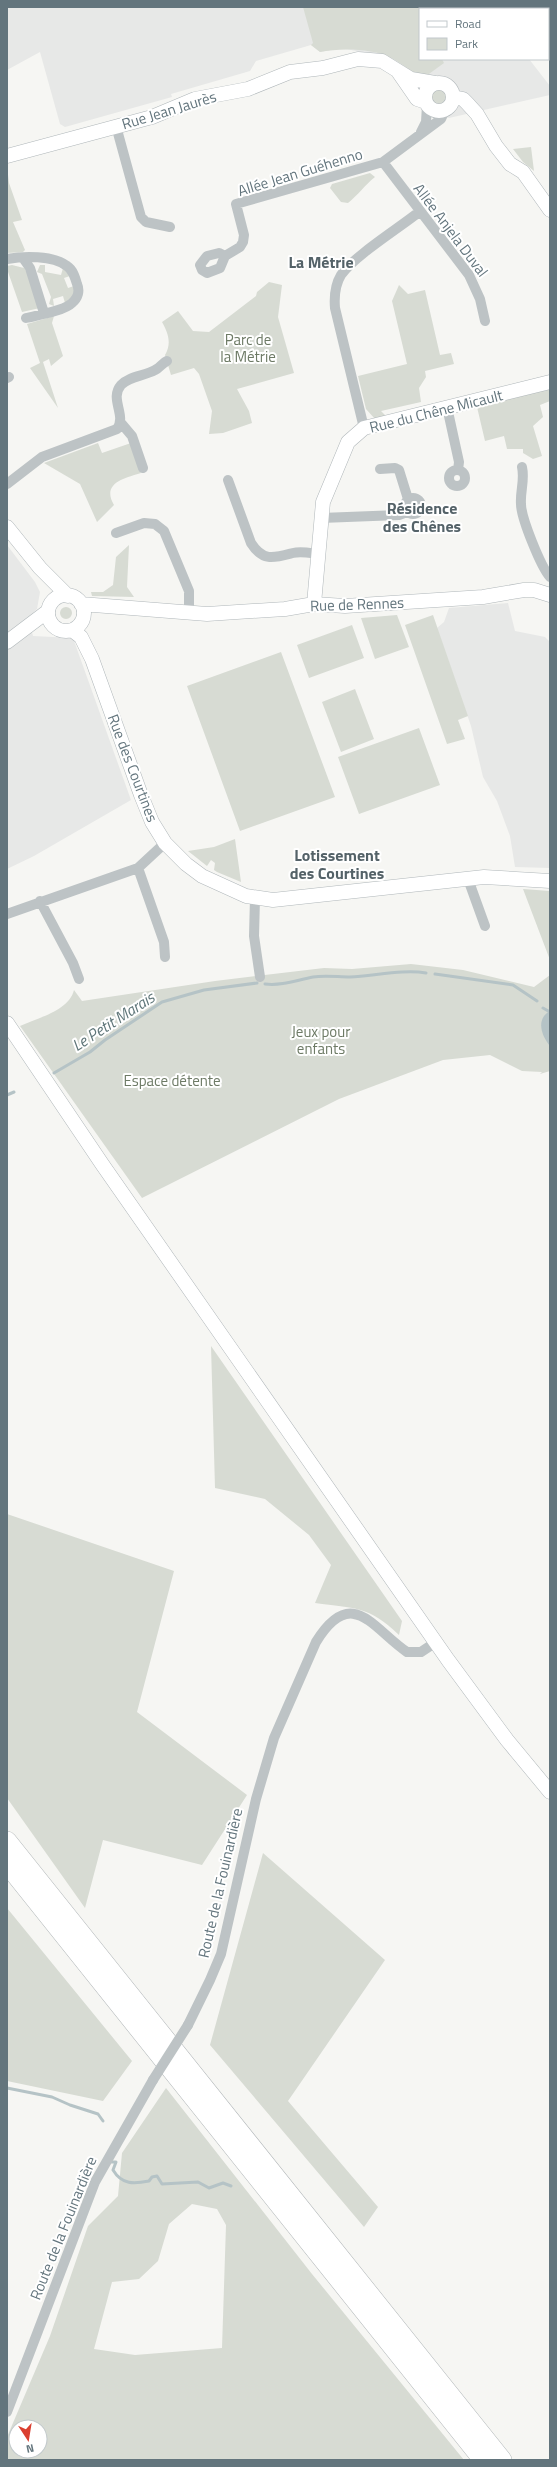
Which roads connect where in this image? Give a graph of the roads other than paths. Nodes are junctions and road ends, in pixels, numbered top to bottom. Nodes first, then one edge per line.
1 (398, 71) junction
2 (435, 83) junction
3 (426, 104) junction
4 (448, 105) junction
5 (116, 126) junction
6 (421, 132) junction
7 (7, 156) edge
8 (382, 162) junction
9 (550, 210) edge
10 (419, 212) junction
11 (170, 227) dead end
12 (225, 256) dead end
13 (23, 258) junction
14 (7, 259) edge
15 (44, 313) junction
16 (26, 318) dead end
17 (485, 321) dead end
18 (167, 360) dead end
19 (550, 382) edge
20 (447, 407) junction
21 (121, 423) junction
22 (364, 428) junction
23 (522, 467) dead end
24 (143, 468) dead end
25 (380, 469) dead end
26 (458, 470) dead end
27 (228, 480) dead end
28 (7, 484) edge
29 (408, 499) junction
30 (407, 512) junction
31 (321, 518) junction
32 (7, 527) edge
33 (116, 534) dead end
34 (318, 554) junction
35 (40, 568) junction
36 (550, 577) edge
37 (550, 594) edge
38 (68, 596) junction
39 (314, 604) junction
40 (50, 612) junction
41 (189, 613) junction
42 (79, 618) junction
43 (7, 642) edge
44 (166, 843) junction
45 (138, 868) junction
46 (468, 878) junction
47 (550, 881) edge
48 (255, 898) junction
49 (40, 901) junction
50 (7, 914) edge
51 (485, 926) dead end
52 (165, 956) dead end
53 (260, 977) dead end
54 (79, 979) dead end
55 (7, 1023) edge
56 (7, 1038) edge
57 (39, 1073) junction
58 (436, 1642) junction
59 (550, 1792) edge
60 (7, 1841) edge
61 (7, 1864) edge
62 (7, 2412) edge
63 (483, 2460) edge
64 (502, 2460) edge

1 - 2 street, Rue Jean Jaurès
1 - 3 street, Rue Jean Jaurès
1 - 5 street, Rue Jean Jaurès
2 - 3 street
2 - 4 street
3 - 4 street
3 - 6 street
4 - 6 street, Allée Jean Guéhenno
4 - 9 street
5 - 7 street, Rue Jean Jaurès
5 - 11 street
6 - 8 street, Allée Jean Guéhenno
8 - 10 street, Allée Anjela Duval
8 - 12 street, Allée Jean Guéhenno
10 - 17 street, Allée Anjela Duval
10 - 22 street
13 - 14 street
13 - 15 street
13 - 15 street
15 - 16 street
18 - 21 street
19 - 20 street, Rue du Chêne Micault
20 - 22 street, Rue du Chêne Micault
20 - 26 street
21 - 24 street
21 - 28 street
22 - 31 street, Rue du Chêne Micault
23 - 36 street
25 - 29 street
27 - 34 street
29 - 30 street
29 - 30 street
30 - 31 street
31 - 34 street, Rue du Chêne Micault
32 - 35 street
33 - 41 street
34 - 39 street, Rue du Chêne Micault
35 - 38 street
35 - 40 street
37 - 39 street, Rue de Rennes
38 - 40 street
38 - 42 street
39 - 41 street, Rue de Rennes
40 - 42 street
40 - 43 street
41 - 42 street, Rue de Rennes
42 - 44 street, Rue des Courtines
44 - 45 street
44 - 48 street, Rue des Courtines
45 - 49 street
45 - 52 street
46 - 47 street, Rue des Courtines
46 - 48 street, Rue des Courtines
46 - 51 street
48 - 53 street
49 - 50 street
49 - 54 street
55 - 57 street
56 - 57 street
57 - 58 street
58 - 59 street
58 - 62 street, Route de la Fouinardière, bridge
60 - 64 highway
61 - 63 highway

